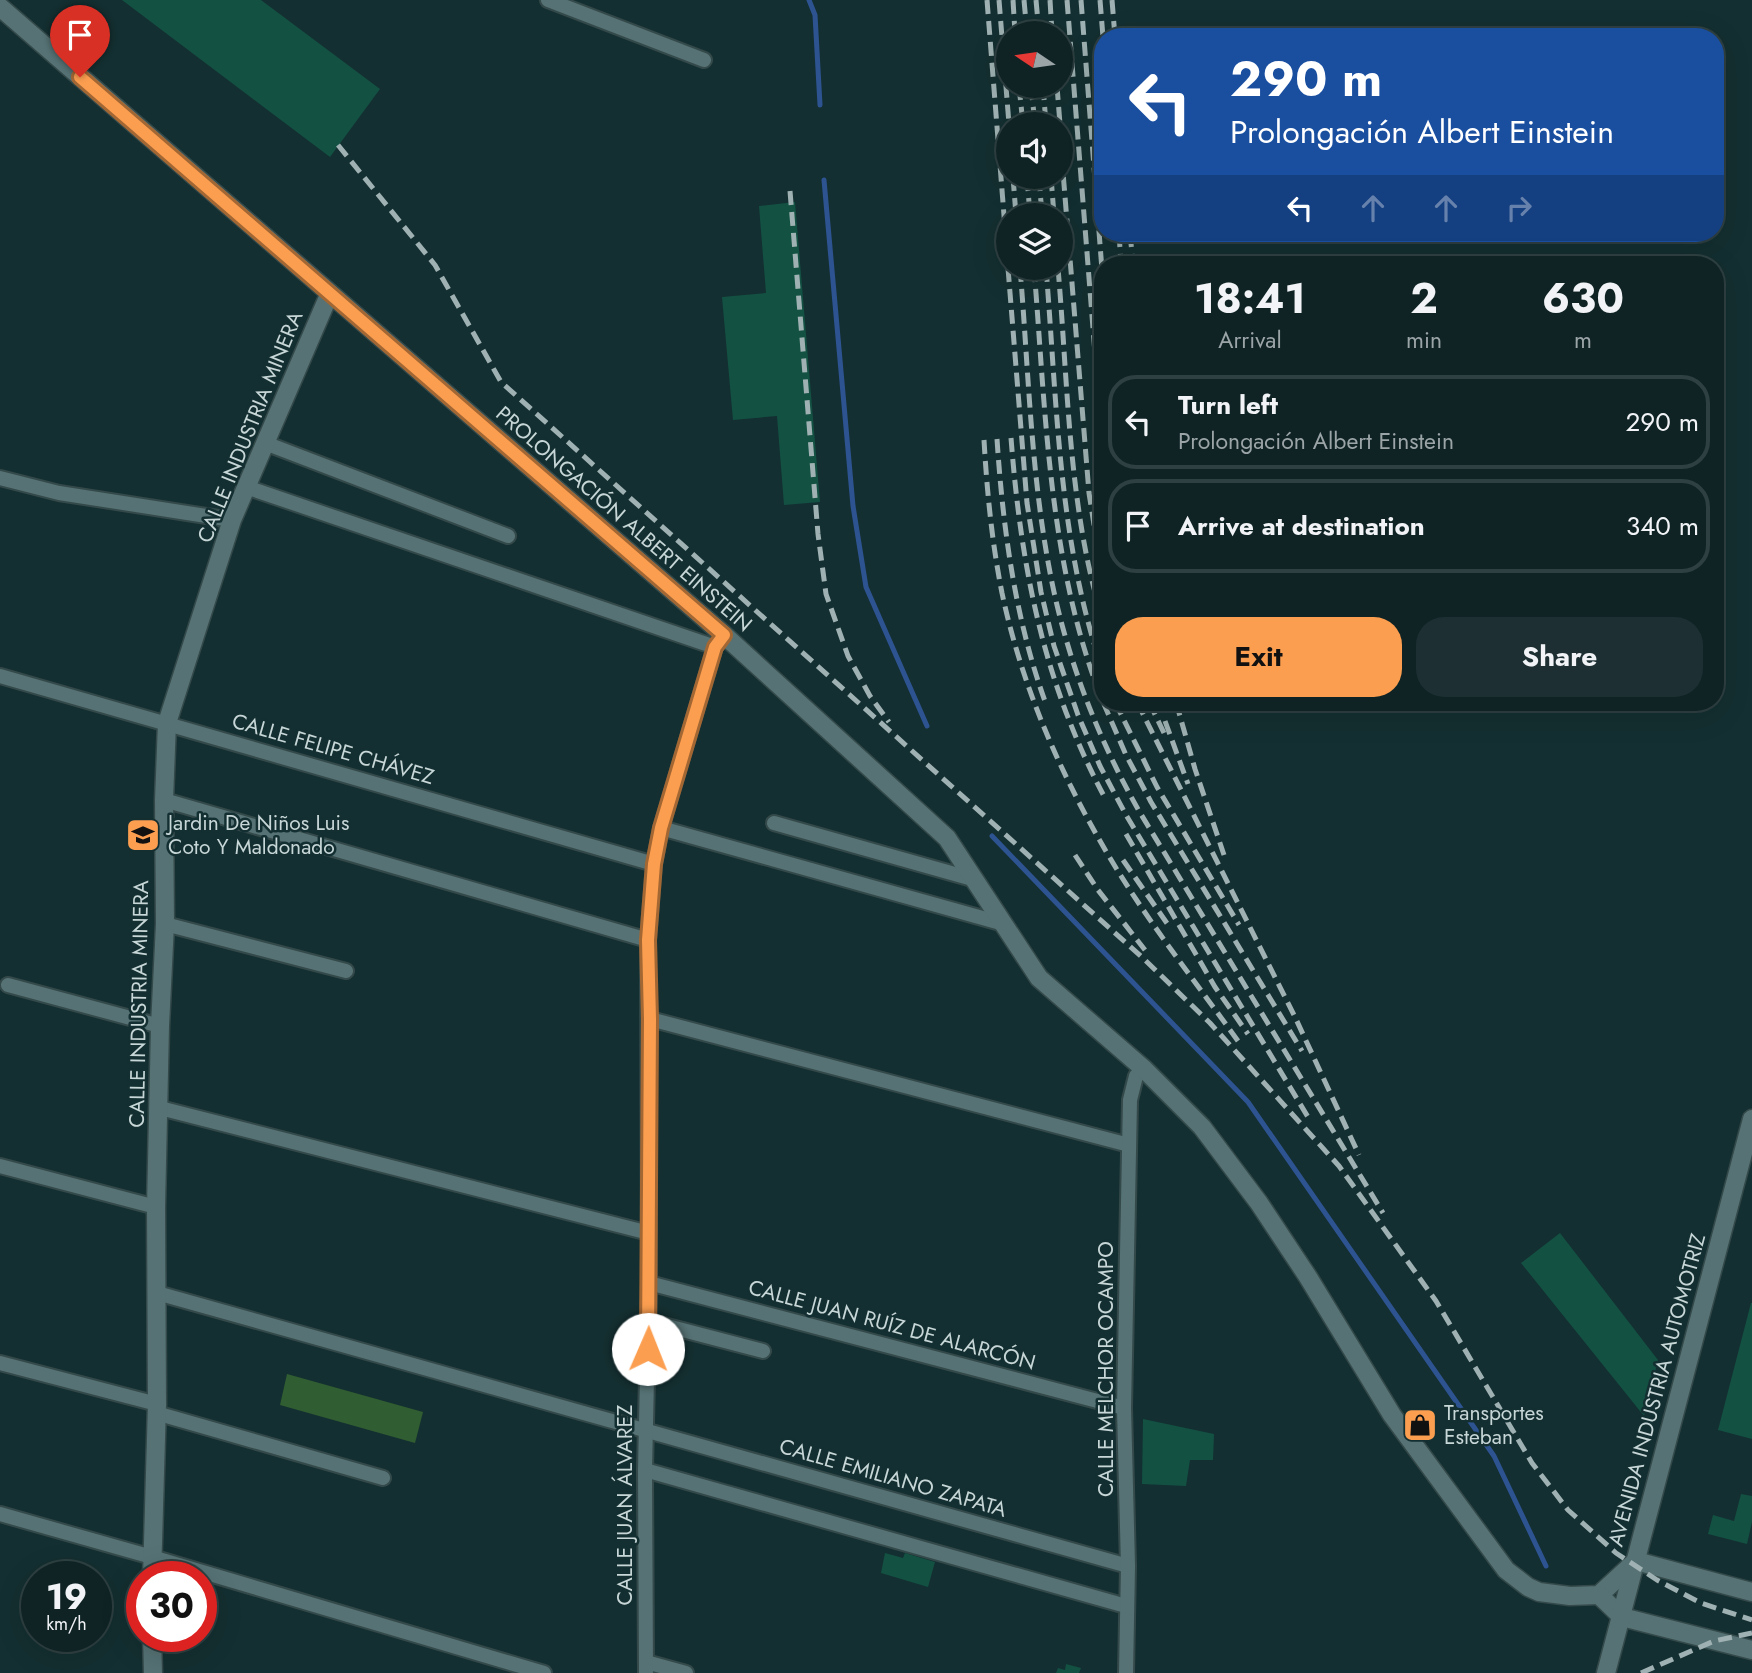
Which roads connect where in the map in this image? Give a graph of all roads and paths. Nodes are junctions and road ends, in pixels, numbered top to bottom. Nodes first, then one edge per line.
1 (548, 0) edge
2 (0, 7) edge
3 (704, 60) dead end
4 (329, 295) junction
5 (265, 443) junction
6 (0, 478) edge
7 (246, 487) junction
8 (232, 520) junction
9 (508, 536) dead end
10 (720, 641) junction
11 (0, 676) edge
12 (167, 723) junction
13 (164, 800) junction
14 (774, 823) dead end
15 (661, 828) junction
16 (654, 864) junction
17 (976, 880) junction
18 (165, 924) junction
19 (1004, 924) junction
20 (648, 940) junction
21 (346, 971) dead end
22 (8, 985) dead end
23 (650, 1019) junction
24 (160, 1026) junction
25 (1144, 1069) junction
26 (160, 1108) junction
27 (1752, 1119) edge
28 (1129, 1145) junction
29 (0, 1166) edge
30 (156, 1207) junction
31 (649, 1233) junction
32 (649, 1283) junction
33 (157, 1293) junction
34 (648, 1321) junction
35 (763, 1351) dead end
36 (0, 1363) edge
37 (1124, 1408) junction
38 (156, 1409) junction
39 (646, 1432) junction
40 (645, 1470) junction
41 (383, 1478) dead end
42 (0, 1514) edge
43 (152, 1556) junction
44 (152, 1561) edge
45 (1636, 1561) junction
46 (1128, 1566) junction
47 (1752, 1592) edge
48 (1599, 1595) junction
49 (1126, 1606) junction
50 (1622, 1616) junction
51 (1752, 1650) edge
52 (153, 1652) edge
53 (646, 1668) edge
54 (155, 1672) edge
55 (544, 1673) edge
56 (686, 1673) edge
57 (1126, 1673) edge
58 (1606, 1673) edge

1 - 3 street
2 - 4 main road, PROLONGACIÓN ALBERT EINSTEIN
4 - 5 main road, CALLE INDUSTRIA MINERA
4 - 10 main road, PROLONGACIÓN ALBERT EINSTEIN
5 - 7 main road, CALLE INDUSTRIA MINERA
5 - 9 street
6 - 8 street
7 - 8 main road, CALLE INDUSTRIA MINERA
7 - 10 street
8 - 12 main road, CALLE INDUSTRIA MINERA
10 - 15 street, CALLE JUAN ÁLVAREZ
10 - 17 main road, PROLONGACIÓN ALBERT EINSTEIN
11 - 12 street, CALLE FELIPE CHÁVEZ
12 - 13 main road, CALLE INDUSTRIA MINERA
12 - 16 street, CALLE FELIPE CHÁVEZ
13 - 18 main road, CALLE INDUSTRIA MINERA
13 - 20 street
14 - 17 street
15 - 16 street, CALLE JUAN ÁLVAREZ
15 - 19 street
16 - 20 street, CALLE JUAN ÁLVAREZ
17 - 19 main road, PROLONGACIÓN ALBERT EINSTEIN
18 - 21 street
18 - 24 main road, CALLE INDUSTRIA MINERA
19 - 25 main road, PROLONGACIÓN ALBERT EINSTEIN
20 - 23 street, CALLE JUAN ÁLVAREZ
22 - 24 street
23 - 28 street
23 - 31 street, CALLE JUAN ÁLVAREZ
24 - 26 main road, CALLE INDUSTRIA MINERA
25 - 28 street, CALLE MELCHOR OCAMPO
25 - 48 main road, PROLONGACIÓN ALBERT EINSTEIN
26 - 30 main road, CALLE INDUSTRIA MINERA
26 - 31 street
27 - 45 main road, AVENIDA INDUSTRIA AUTOMOTRIZ
28 - 37 street, CALLE MELCHOR OCAMPO
29 - 30 street
30 - 33 main road, CALLE INDUSTRIA MINERA
31 - 32 street, CALLE JUAN ÁLVAREZ
32 - 34 street, CALLE JUAN ÁLVAREZ
32 - 37 street, CALLE JUAN RUÍZ DE ALARCÓN
33 - 38 main road, CALLE INDUSTRIA MINERA
33 - 39 street, CALLE EMILIANO ZAPATA
34 - 35 street
34 - 39 street, CALLE JUAN ÁLVAREZ
36 - 38 street
37 - 46 street, CALLE MELCHOR OCAMPO
38 - 41 street
38 - 43 main road, CALLE INDUSTRIA MINERA
39 - 40 street, CALLE JUAN ÁLVAREZ
39 - 46 street, CALLE EMILIANO ZAPATA
40 - 49 street
40 - 53 street, CALLE JUAN ÁLVAREZ
42 - 43 street
43 - 44 main road, CALLE INDUSTRIA MINERA
43 - 55 street
45 - 47 main road
45 - 48 main road
45 - 50 main road, AVENIDA INDUSTRIA AUTOMOTRIZ
46 - 49 street, CALLE MELCHOR OCAMPO
48 - 50 main road
49 - 57 street, CALLE MELCHOR OCAMPO
50 - 51 main road
50 - 58 main road, AVENIDA INDUSTRIA AUTOMOTRIZ
52 - 54 main road
53 - 56 street

